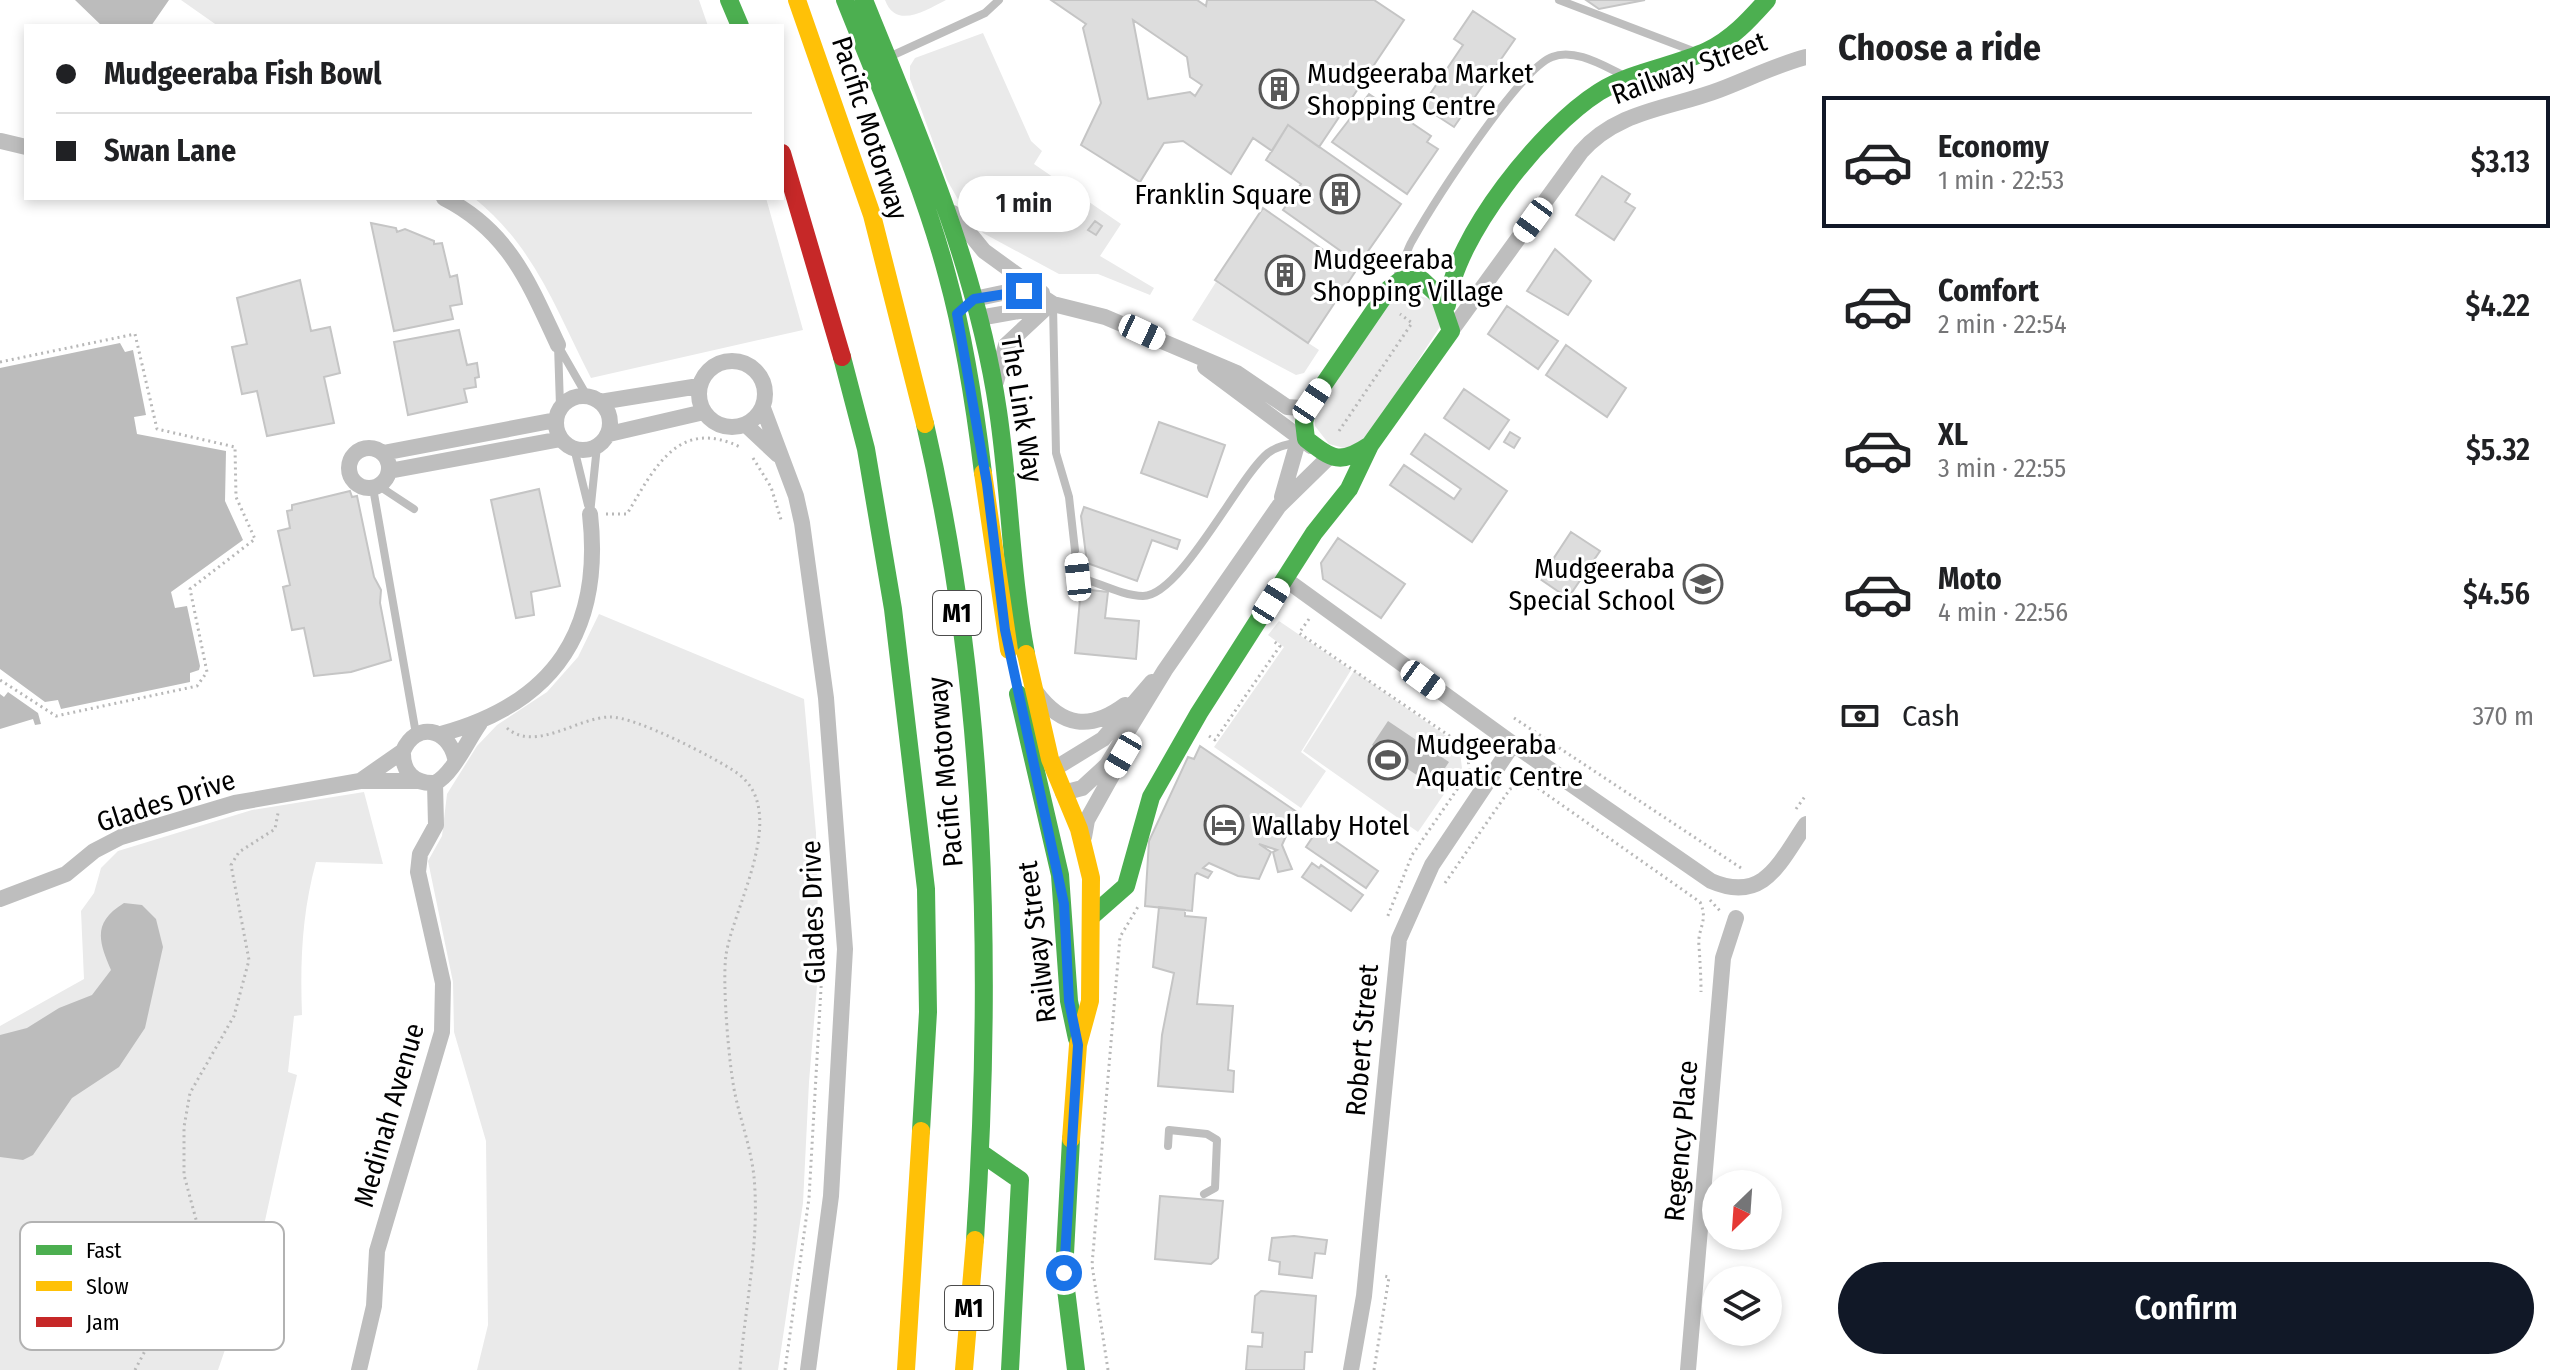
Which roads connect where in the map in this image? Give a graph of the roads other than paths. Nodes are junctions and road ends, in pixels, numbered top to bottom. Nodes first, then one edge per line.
1 (729, 0) edge
2 (797, 0) edge
3 (845, 0) edge
4 (864, 0) edge
5 (999, 0) edge
6 (1559, 0) edge
7 (1767, 0) edge
8 (739, 24) edge
9 (886, 51) junction
10 (1705, 54) junction
11 (1806, 57) edge
12 (868, 58) junction
13 (1631, 78) junction
14 (0, 130) edge
15 (0, 142) edge
16 (24, 147) edge
17 (784, 159) edge
18 (944, 198) junction
19 (448, 200) edge
20 (1468, 241) junction
21 (1397, 284) junction
22 (974, 299) junction
23 (1049, 303) junction
24 (1447, 305) junction
25 (957, 314) junction
26 (979, 318) junction
27 (1451, 331) junction
28 (558, 345) junction
29 (1184, 352) junction
30 (699, 386) junction
31 (995, 389) junction
32 (593, 399) junction
33 (763, 408) junction
34 (1308, 410) junction
35 (704, 412) junction
36 (558, 413) junction
37 (746, 425) junction
38 (603, 440) junction
39 (568, 443) junction
40 (1370, 445) junction
41 (1315, 449) junction
42 (383, 453) junction
43 (779, 456) junction
44 (389, 471) junction
45 (376, 487) junction
46 (1335, 501) junction
47 (1279, 506) junction
48 (414, 509) dead end
49 (590, 514) junction
50 (1285, 579) junction
51 (1165, 670) junction
52 (1151, 683) junction
53 (1032, 684) junction
54 (1144, 709) junction
55 (480, 723) junction
56 (416, 734) junction
57 (441, 734) junction
58 (1513, 744) junction
59 (403, 751) junction
60 (455, 758) junction
61 (1054, 769) junction
62 (360, 781) junction
63 (417, 781) junction
64 (435, 783) junction
65 (1038, 785) junction
66 (1063, 793) junction
67 (1798, 821) edge
68 (1084, 845) junction
69 (0, 899) edge
70 (1093, 915) junction
71 (1736, 918) dead end
72 (1078, 1045) junction
73 (1168, 1146) dead end
74 (981, 1153) junction
75 (1204, 1194) dead end
76 (909, 1345) junction
77 (359, 1370) edge
78 (808, 1370) edge
79 (895, 1370) edge
80 (906, 1370) edge
81 (964, 1370) edge
82 (1010, 1370) edge
83 (1076, 1370) edge
84 (1351, 1370) edge
85 (1688, 1370) edge

1 - 8 main road
2 - 74 main road, Pacific Motorway / M1
3 - 12 main road, Railway Street
4 - 9 main road, The Link Way
5 - 9 lane
6 - 10 lane
7 - 10 main road, Railway Street
9 - 12 main road
9 - 18 main road, The Link Way
10 - 13 main road, Railway Street
11 - 27 street, Railway Street
12 - 25 main road, Railway Street
13 - 20 main road, Railway Street
13 - 21 lane, Railway Street
14 - 15 street
15 - 16 street
17 - 76 main road, Pacific Motorway / M1
18 - 22 main road, The Link Way
18 - 23 street
19 - 28 street
20 - 21 main road, Railway Street
20 - 24 main road, Railway Street
21 - 24 main road
21 - 34 main road, Railway Street
22 - 23 street
22 - 25 main road
22 - 26 main road, The Link Way
23 - 26 street
23 - 29 street
23 - 31 street
23 - 41 lane
24 - 27 main road, Railway Street
25 - 26 main road
25 - 65 main road, Railway Street
26 - 31 main road, The Link Way
27 - 40 main road, Railway Street
28 - 32 lane
28 - 36 lane
29 - 34 street
29 - 41 street
30 - 32 street
30 - 33 street, Glades Drive
30 - 35 street
31 - 53 main road, The Link Way
32 - 36 street
32 - 38 street
33 - 37 street
33 - 43 street, Glades Drive
34 - 41 main road
35 - 37 street, Glades Drive
35 - 38 street
36 - 39 street
36 - 42 street
37 - 43 street, Glades Drive
38 - 39 street
38 - 49 lane
39 - 44 street
39 - 49 lane
40 - 41 main road, Railway Street
40 - 46 main road, Railway Street
41 - 46 main road
41 - 47 street, Railway Street
41 - 47 street, Railway Street
42 - 44 street
42 - 45 street
43 - 78 street, Glades Drive
44 - 45 street
45 - 48 lane
45 - 56 lane
46 - 50 main road, Railway Street
47 - 51 street, Railway Street
49 - 55 street
50 - 58 street
50 - 70 main road, Railway Street
51 - 52 street, Railway Street
51 - 54 street, Railway Street
52 - 53 street, Railway Street
52 - 61 street, Railway Street
53 - 61 main road, The Link Way
54 - 66 street, Railway Street
54 - 68 street, Railway Street
55 - 57 street
55 - 60 street
56 - 57 street
56 - 59 street, Glades Drive
57 - 60 street
58 - 67 street
58 - 84 street, Robert Street
59 - 62 street, Glades Drive
59 - 63 street
60 - 64 street
61 - 65 main road
61 - 66 main road, The Link Way
62 - 63 street, Glades Drive
62 - 69 street, Glades Drive
63 - 64 street, Glades Drive
64 - 77 street, Medinah Avenue
65 - 66 main road
65 - 72 main road, Railway Street
66 - 68 main road, Railway Street
68 - 70 main road, Railway Street
70 - 72 main road, Railway Street
71 - 85 street, Regency Place
72 - 83 main road, Railway Street
73 - 75 lane
74 - 81 main road, Pacific Motorway / M1
74 - 82 main road, M1
76 - 79 main road, M1
76 - 80 main road, Pacific Motorway / M1

